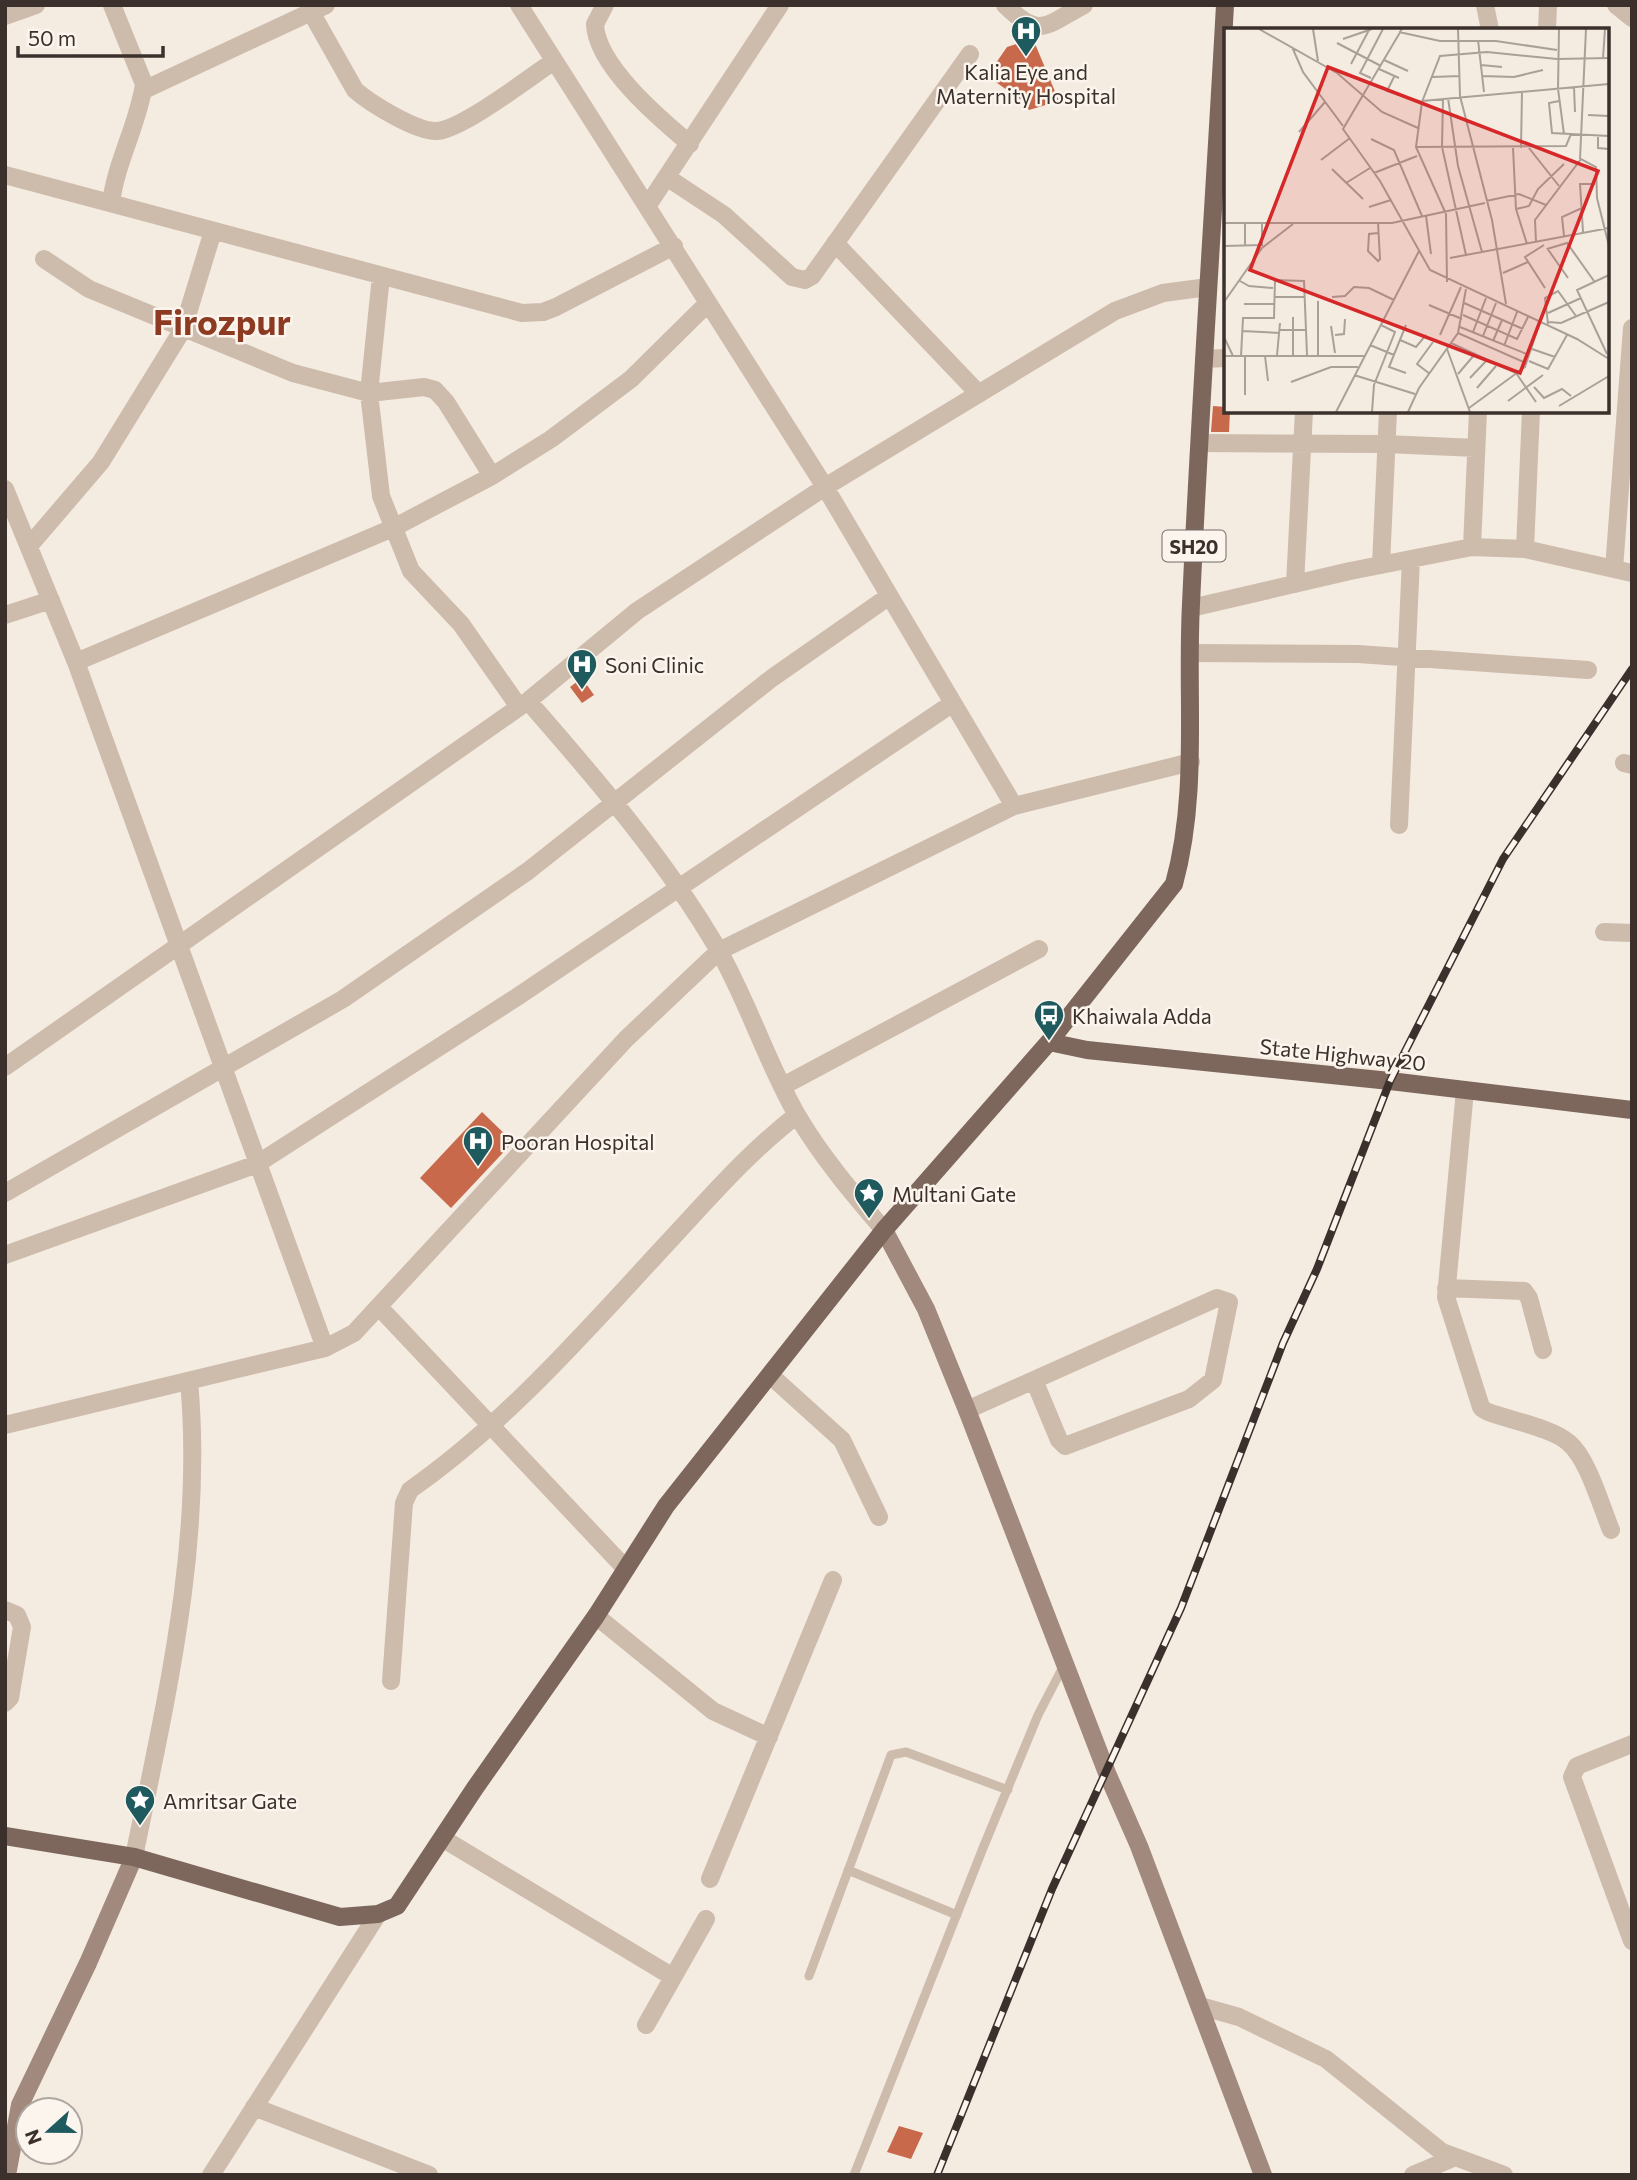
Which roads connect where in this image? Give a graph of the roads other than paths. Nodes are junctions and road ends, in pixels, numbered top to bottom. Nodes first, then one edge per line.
1 (36, 5) edge
2 (112, 5) edge
3 (519, 5) edge
4 (605, 5) edge
5 (780, 5) edge
6 (1004, 5) edge
7 (1084, 5) edge
8 (1225, 5) edge
9 (1485, 5) edge
10 (1548, 5) edge
11 (1616, 5) edge
12 (319, 9) edge
13 (5, 16) edge
14 (1632, 18) edge
15 (1225, 28) edge
16 (1490, 28) edge
17 (1547, 28) edge
18 (1224, 53) edge
19 (970, 54) dead end
20 (554, 61) junction
21 (144, 84) junction
22 (1223, 101) edge
23 (690, 144) junction
24 (5, 175) edge
25 (668, 177) junction
26 (1220, 187) edge
27 (111, 204) junction
28 (648, 205) junction
29 (213, 231) junction
30 (835, 243) junction
31 (674, 246) junction
32 (44, 259) dead end
33 (381, 276) junction
34 (1208, 287) junction
35 (708, 303) junction
36 (1632, 328) edge
37 (183, 329) junction
38 (1224, 358) edge
39 (1204, 359) junction
40 (1630, 373) edge
41 (369, 393) junction
42 (979, 394) junction
43 (1304, 413) edge
44 (1388, 413) edge
45 (1478, 413) edge
46 (1531, 413) edge
47 (1200, 443) junction
48 (1302, 443) junction
49 (1386, 444) junction
50 (1476, 448) junction
51 (1627, 471) edge
52 (492, 476) junction
53 (825, 487) junction
54 (5, 489) edge
55 (393, 528) junction
56 (30, 545) junction
57 (1472, 547) junction
58 (1525, 549) junction
59 (1410, 559) junction
60 (1381, 565) junction
61 (1623, 571) edge
62 (1295, 584) junction
63 (888, 597) junction
64 (51, 600) junction
65 (1191, 608) junction
66 (5, 615) edge
67 (1190, 653) junction
68 (1407, 658) junction
69 (76, 662) junction
70 (1588, 670) dead end
71 (953, 703) junction
72 (524, 704) junction
73 (1191, 762) junction
74 (615, 801) junction
75 (1014, 806) junction
76 (1399, 825) dead end
77 (678, 889) junction
78 (1604, 932) dead end
79 (1632, 933) edge
80 (178, 949) junction
81 (1039, 949) dead end
82 (719, 951) junction
83 (1049, 1042) junction
84 (5, 1068) edge
85 (222, 1070) junction
86 (783, 1086) junction
87 (1465, 1090) junction
88 (1632, 1110) edge
89 (797, 1115) junction
90 (257, 1164) junction
91 (5, 1193) edge
92 (884, 1230) junction
93 (5, 1255) edge
94 (1446, 1288) junction
95 (380, 1308) junction
96 (325, 1348) junction
97 (1543, 1350) dead end
98 (770, 1375) junction
99 (1034, 1380) junction
100 (189, 1381) junction
101 (967, 1410) junction
102 (5, 1425) edge
103 (490, 1427) junction
104 (879, 1517) dead end
105 (1611, 1530) dead end
106 (626, 1569) junction
107 (833, 1580) dead end
108 (5, 1610) edge
109 (596, 1616) junction
110 (1065, 1664) junction
111 (391, 1681) dead end
112 (5, 1703) edge
113 (769, 1737) junction
114 (1632, 1744) edge
115 (1008, 1790) junction
116 (5, 1836) edge
117 (442, 1838) junction
118 (134, 1857) junction
119 (848, 1870) junction
120 (710, 1879) dead end
121 (378, 1914) junction
122 (957, 1914) junction
123 (706, 1919) dead end
124 (1632, 1941) edge
125 (809, 1976) dead end
126 (673, 1977) junction
127 (1200, 2006) junction
128 (646, 2025) dead end
129 (254, 2107) junction
130 (1454, 2158) junction
131 (1435, 2171) edge
132 (7, 2175) edge
133 (211, 2175) edge
134 (429, 2175) edge
135 (854, 2175) edge
136 (1263, 2175) edge
137 (1413, 2175) edge
138 (1504, 2175) edge

1 - 13 street
2 - 21 street
3 - 20 street
4 - 23 street
5 - 23 street
6 - 7 street
8 - 15 main road, SH20
9 - 16 street
10 - 17 street
11 - 14 street
12 - 20 street
12 - 21 street
18 - 22 main road, SH20
19 - 30 street
20 - 28 street
21 - 27 street
22 - 26 main road, SH20
23 - 25 street
24 - 27 street
25 - 28 street
25 - 30 street
26 - 34 main road, SH20
27 - 29 street
28 - 31 street
29 - 33 street
29 - 37 street
30 - 42 street
31 - 33 street
31 - 35 street
32 - 37 street
33 - 41 street
34 - 39 main road, SH20
34 - 42 street
35 - 52 street
35 - 53 street
36 - 40 street
37 - 41 street
37 - 56 street
38 - 39 street
39 - 47 main road, SH20
40 - 51 street
41 - 52 street
41 - 55 street
42 - 53 street
43 - 48 street
44 - 49 street
45 - 50 street
46 - 58 street
47 - 48 street
47 - 65 main road, SH20
48 - 49 street
48 - 62 street
49 - 50 street
49 - 60 street
50 - 57 street
51 - 61 street
52 - 55 street
53 - 63 street
53 - 72 street
54 - 56 street
55 - 69 street
55 - 72 street
56 - 64 street
57 - 58 street
57 - 59 street
58 - 61 street
59 - 60 street
59 - 68 street
60 - 62 street
62 - 65 street
63 - 71 street
63 - 74 street
64 - 66 street
64 - 69 street
65 - 67 main road, SH20
67 - 68 street
67 - 73 main road, SH20
68 - 70 street
68 - 76 street
69 - 80 street
71 - 75 street
71 - 77 street
72 - 74 street
72 - 80 street
73 - 75 street
73 - 83 main road, SH20
74 - 77 street
74 - 85 street
75 - 82 street
77 - 82 street
77 - 90 street
78 - 79 street
80 - 84 street
80 - 85 street
81 - 86 street
82 - 86 street
82 - 95 street
83 - 87 main road, State Highway 20
83 - 92 main road
85 - 90 street
85 - 91 street
86 - 89 street
87 - 88 main road, State Highway 20
87 - 94 street
89 - 92 street
89 - 103 street
90 - 93 street
90 - 96 street
92 - 98 main road
92 - 101 street
94 - 97 street
94 - 105 street
95 - 96 street
95 - 103 street
96 - 100 street
98 - 104 street
98 - 106 main road
99 - 99 street
99 - 101 street
100 - 102 street
100 - 118 street
101 - 110 street
103 - 106 street
103 - 111 street
106 - 109 main road
107 - 113 street
108 - 112 street
109 - 113 street
109 - 117 main road
110 - 115 lane
110 - 127 street
113 - 120 street
114 - 124 street
115 - 119 lane
115 - 122 lane
116 - 118 main road
117 - 121 main road
117 - 126 street
118 - 121 main road
118 - 132 street
119 - 122 lane
119 - 125 lane
121 - 129 street
122 - 135 lane
123 - 126 street
126 - 128 street
127 - 130 street
127 - 136 street
129 - 133 street
129 - 134 street
130 - 131 street
130 - 138 street
131 - 137 street

